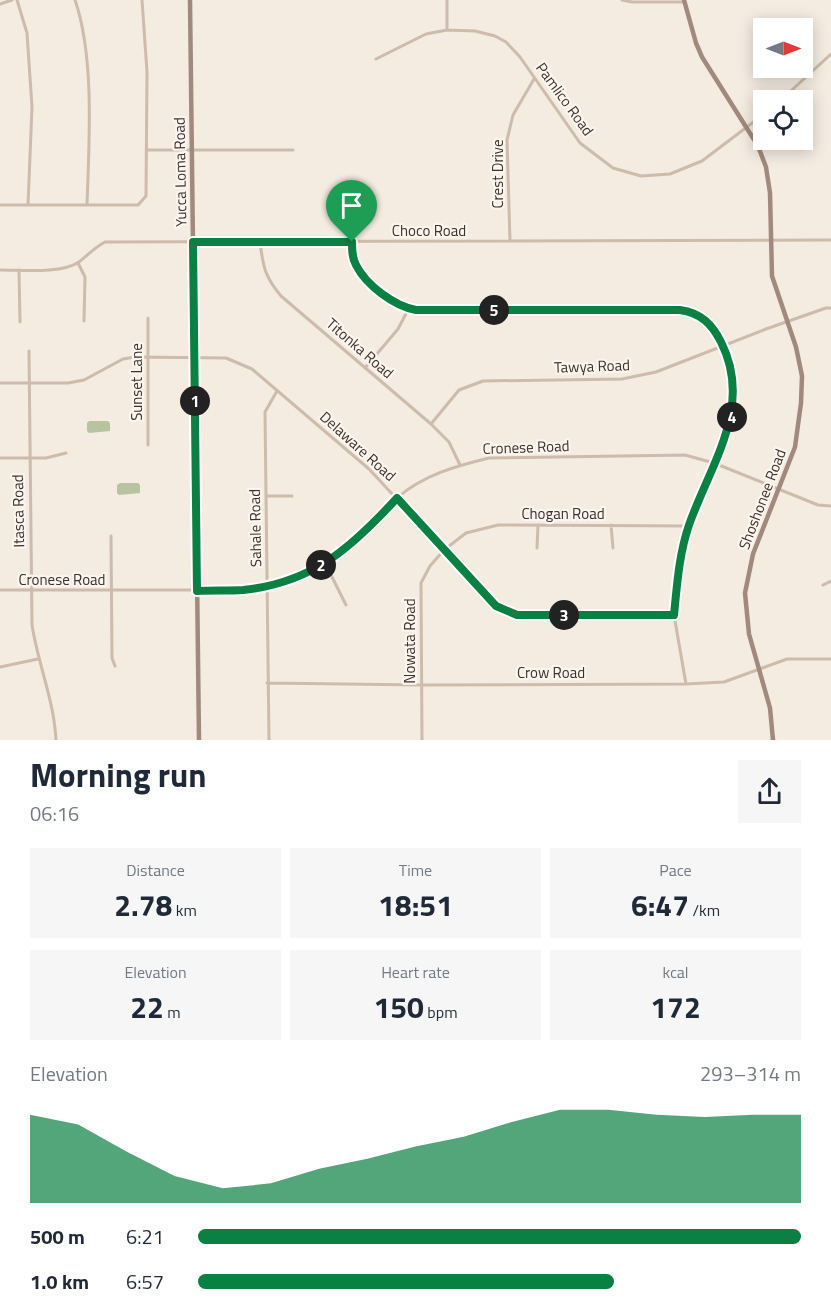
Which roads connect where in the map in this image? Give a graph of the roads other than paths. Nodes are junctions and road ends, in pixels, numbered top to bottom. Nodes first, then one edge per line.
1 (12, 0) edge
2 (17, 0) edge
3 (75, 0) edge
4 (142, 0) edge
5 (190, 0) edge
6 (447, 0) edge
7 (622, 0) edge
8 (684, 1) edge
9 (0, 4) edge
10 (447, 30) junction
11 (831, 54) edge
12 (376, 59) dead end
13 (535, 78) junction
14 (792, 90) edge
15 (753, 122) edge
16 (746, 127) junction
17 (147, 150) junction
18 (192, 150) junction
19 (293, 150) dead end
20 (87, 205) junction
21 (0, 206) edge
22 (28, 206) junction
23 (831, 240) edge
24 (510, 241) junction
25 (770, 241) junction
26 (193, 242) junction
27 (260, 242) junction
28 (352, 242) junction
29 (78, 262) junction
30 (0, 270) edge
31 (19, 270) junction
32 (409, 308) junction
33 (831, 308) edge
34 (148, 318) dead end
35 (84, 321) dead end
36 (787, 321) junction
37 (20, 322) dead end
38 (724, 347) junction
39 (29, 351) dead end
40 (194, 356) junction
41 (148, 357) junction
42 (365, 368) junction
43 (28, 382) junction
44 (0, 383) edge
45 (277, 391) junction
46 (431, 424) junction
47 (148, 445) dead end
48 (66, 453) dead end
49 (0, 458) edge
50 (29, 458) junction
51 (714, 463) junction
52 (460, 465) junction
53 (778, 489) junction
54 (266, 496) junction
55 (292, 496) dead end
56 (397, 498) junction
57 (831, 506) edge
58 (538, 525) junction
59 (611, 525) junction
60 (688, 526) junction
61 (111, 536) dead end
62 (537, 548) dead end
63 (613, 548) dead end
64 (444, 550) junction
65 (325, 563) junction
66 (831, 581) edge
67 (267, 585) junction
68 (823, 585) dead end
69 (0, 590) edge
70 (31, 591) junction
71 (112, 591) junction
72 (197, 591) junction
73 (346, 605) dead end
74 (674, 615) junction
75 (38, 658) junction
76 (831, 659) edge
77 (115, 666) dead end
78 (0, 667) edge
79 (759, 670) junction
80 (267, 683) junction
81 (686, 684) junction
82 (421, 685) junction
83 (56, 740) edge
84 (199, 740) edge
85 (269, 740) edge
86 (422, 740) edge
87 (773, 740) edge

1 - 9 street
2 - 22 street
3 - 20 street
4 - 17 street
5 - 18 street, Yucca Loma Road
6 - 10 street
7 - 8 street
8 - 16 street, Shoshonee Road
10 - 12 street, Pamlico Road
10 - 13 street, Pamlico Road
11 - 14 street
13 - 16 street, Pamlico Road
13 - 24 street, Crest Drive
15 - 16 street, Pamlico Road
16 - 25 street, Shoshonee Road
17 - 18 street
17 - 20 street
18 - 19 street
18 - 26 street, Yucca Loma Road
20 - 22 street
21 - 22 street
23 - 25 street, Choco Road
24 - 25 street, Choco Road
24 - 28 street, Choco Road
25 - 36 street, Shoshonee Road
26 - 27 street, Choco Road
26 - 29 street, Choco Road
26 - 40 street, Yucca Loma Road
27 - 28 street, Choco Road
27 - 42 street, Titonka Road
28 - 32 street
29 - 31 street, Choco Road
29 - 35 street
30 - 31 street, Choco Road
31 - 37 street
32 - 38 street
32 - 42 street
33 - 36 street, Tawya Road
34 - 41 street, Sunset Lane
36 - 38 street, Tawya Road
36 - 53 street, Shoshonee Road
38 - 46 street, Tawya Road
38 - 51 street
39 - 43 street, Itasca Road
40 - 41 street, Delaware Road
40 - 45 street, Delaware Road
40 - 72 street, Yucca Loma Road
41 - 43 street, Delaware Road
41 - 47 street, Sunset Lane
42 - 46 street, Titonka Road
43 - 44 street, Delaware Road
43 - 50 street, Itasca Road
45 - 54 street, Sahale Road
45 - 56 street, Delaware Road
46 - 52 street, Titonka Road
48 - 50 street
49 - 50 street
50 - 70 street, Itasca Road
51 - 52 street, Cronese Road
51 - 53 street, Cronese Road
51 - 60 street
52 - 56 street, Cronese Road
53 - 57 street, Cronese Road
53 - 79 street, Shoshonee Road
54 - 55 street
54 - 67 street, Sahale Road
56 - 64 street, Delaware Road
56 - 65 street, Cronese Road
58 - 59 street, Chogan Road
58 - 62 street
58 - 64 street, Chogan Road
59 - 60 street, Chogan Road
59 - 63 street
60 - 74 street
61 - 71 street
64 - 74 street, Delaware Road
64 - 82 street, Nowata Road
65 - 67 street, Cronese Road
65 - 73 street
66 - 68 street
67 - 72 street, Cronese Road
67 - 80 street, Sahale Road
69 - 70 street, Cronese Road
70 - 71 street, Cronese Road
70 - 75 street, Itasca Road
71 - 72 street, Cronese Road
71 - 77 street
72 - 84 street, Yucca Loma Road
74 - 81 street
75 - 78 street
75 - 83 street, Itasca Road
76 - 79 street, Crow Road
79 - 81 street, Crow Road
79 - 87 street, Shoshonee Road
80 - 82 street, Crow Road
80 - 85 street, Sahale Road
81 - 82 street, Crow Road
82 - 86 street, Nowata Road

